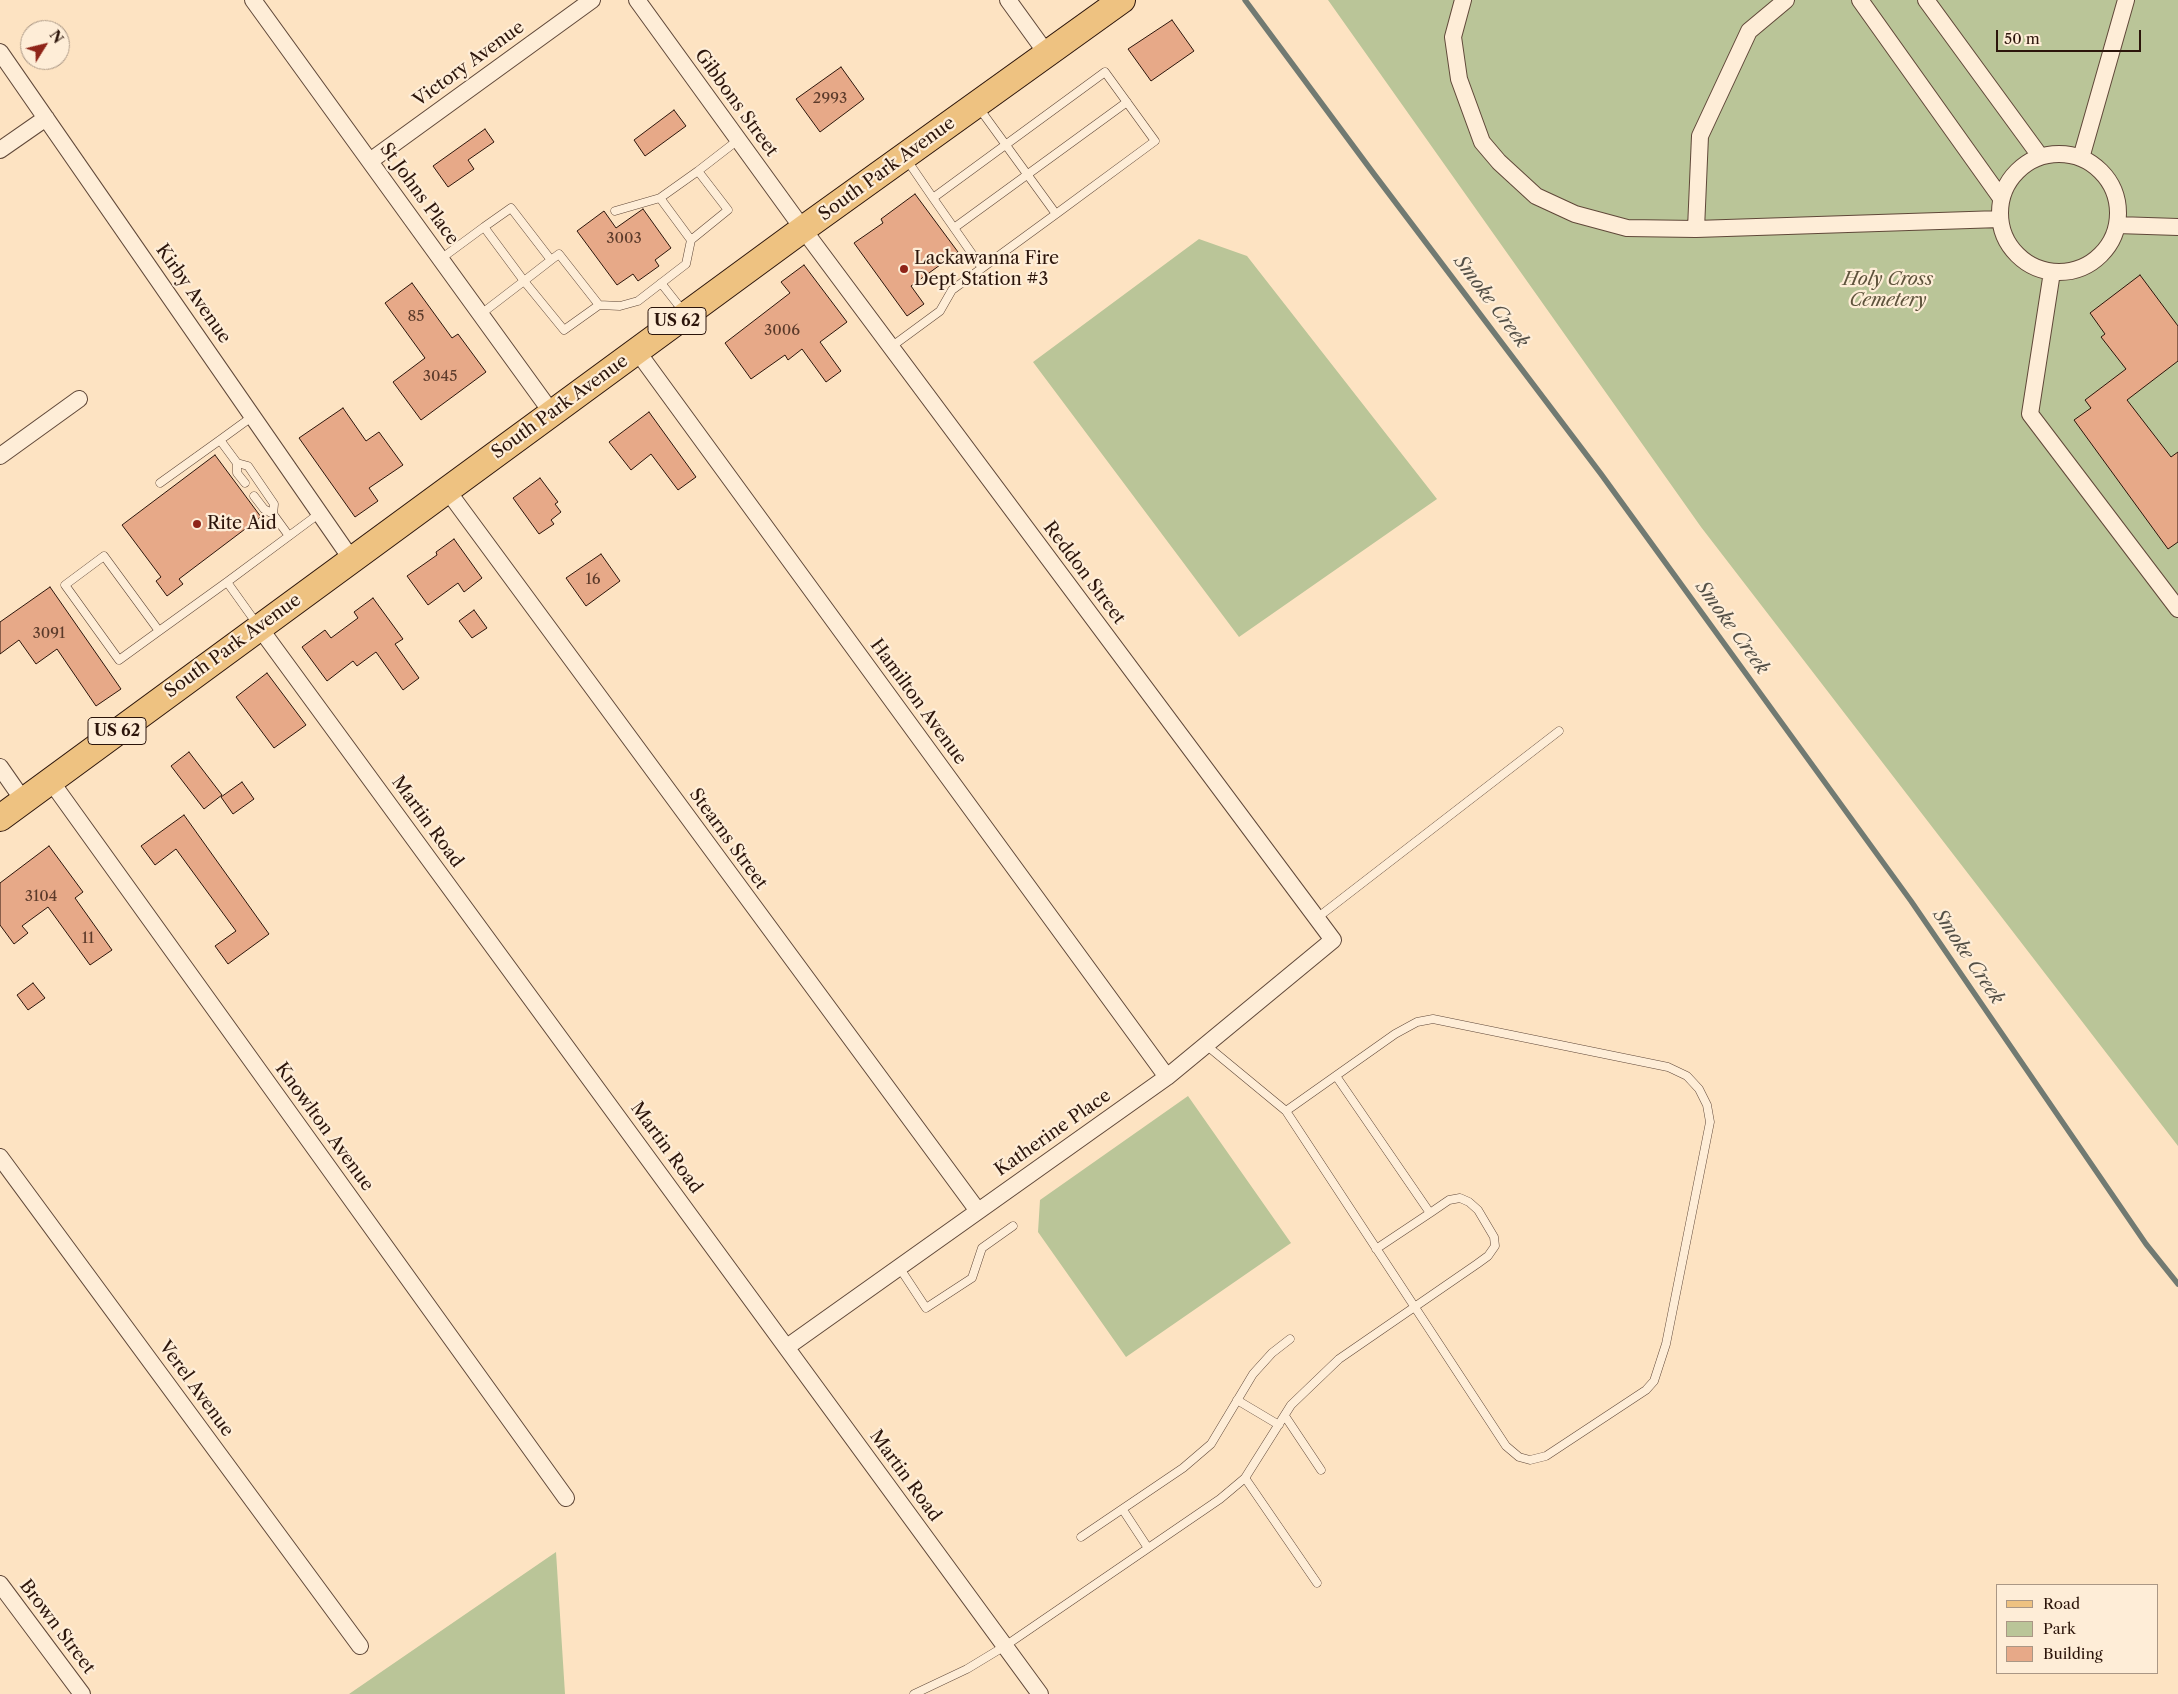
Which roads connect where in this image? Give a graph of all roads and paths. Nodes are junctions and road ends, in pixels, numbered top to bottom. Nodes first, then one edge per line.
1 (254, 0) edge
2 (592, 0) edge
3 (637, 0) edge
4 (1008, 0) edge
5 (1122, 0) edge
6 (1463, 0) edge
7 (1786, 0) edge
8 (1860, 0) edge
9 (1926, 0) edge
10 (2126, 0) edge
11 (0, 52) edge
12 (1047, 54) junction
13 (1127, 102) junction
14 (976, 105) junction
15 (46, 118) junction
16 (738, 140) junction
17 (1005, 144) junction
18 (0, 150) edge
19 (2040, 156) junction
20 (904, 157) junction
21 (2081, 158) junction
22 (370, 161) junction
23 (698, 171) junction
24 (1028, 175) junction
25 (660, 198) junction
26 (933, 198) junction
27 (2002, 198) junction
28 (615, 211) dead end
29 (1056, 214) junction
30 (2000, 219) junction
31 (2117, 225) junction
32 (484, 228) junction
33 (954, 228) junction
34 (2178, 228) edge
35 (803, 229) junction
36 (1696, 229) junction
37 (691, 240) junction
38 (442, 258) junction
39 (551, 260) junction
40 (982, 268) junction
41 (2052, 272) junction
42 (524, 281) junction
43 (661, 283) junction
44 (598, 305) junction
45 (481, 314) junction
46 (686, 315) junction
47 (892, 347) junction
48 (637, 351) junction
49 (79, 398) dead end
50 (552, 413) junction
51 (253, 416) junction
52 (220, 440) junction
53 (0, 456) edge
54 (236, 463) junction
55 (160, 483) dead end
56 (245, 483) dead end
57 (447, 490) junction
58 (254, 496) dead end
59 (320, 513) junction
60 (273, 514) junction
61 (289, 536) junction
62 (352, 560) junction
63 (227, 582) junction
64 (2178, 609) edge
65 (259, 627) junction
66 (159, 631) junction
67 (1559, 731) dead end
68 (0, 767) edge
69 (50, 780) junction
70 (23, 800) junction
71 (0, 818) edge
72 (1317, 918) junction
73 (1333, 940) joint
74 (1206, 1045) junction
75 (1336, 1076) junction
76 (1167, 1077) junction
77 (1286, 1111) junction
78 (0, 1156) edge
79 (978, 1212) junction
80 (1430, 1213) junction
81 (1013, 1226) dead end
82 (1376, 1249) junction
83 (899, 1267) junction
84 (1415, 1307) junction
85 (1290, 1339) dead end
86 (787, 1347) junction
87 (1237, 1400) junction
88 (1284, 1416) junction
89 (1279, 1425) junction
90 (1321, 1470) dead end
91 (1245, 1478) junction
92 (566, 1498) dead end
93 (1123, 1510) junction
94 (1081, 1537) dead end
95 (1148, 1548) junction
96 (1317, 1583) dead end
97 (0, 1584) edge
98 (360, 1646) dead end
99 (1005, 1646) junction
100 (82, 1694) edge
101 (914, 1694) edge
102 (1040, 1694) edge

1 - 22 street, St Johns Place
2 - 22 street, Victory Avenue
3 - 16 street, Gibbons Street
4 - 12 street
5 - 12 main road, South Park Avenue / US 62
6 - 36 street
7 - 36 street
8 - 27 street
9 - 19 street
10 - 21 street
11 - 15 street, Kirby Avenue
12 - 14 main road, South Park Avenue / US 62
13 - 17 lane
13 - 24 lane
13 - 29 lane
14 - 17 lane
14 - 20 main road, South Park Avenue / US 62
15 - 18 street
15 - 51 street, Kirby Avenue
16 - 23 lane
16 - 35 street, Gibbons Street
17 - 24 lane
17 - 26 lane
19 - 21 street
19 - 27 street
20 - 26 lane
20 - 35 main road, South Park Avenue / US 62
21 - 31 street
22 - 38 street, St Johns Place
23 - 25 lane
23 - 37 lane
24 - 29 lane
24 - 33 lane
25 - 28 lane
25 - 37 lane
26 - 33 lane
27 - 30 street
29 - 40 lane
30 - 36 street
30 - 41 street
31 - 34 street
31 - 41 street
32 - 38 lane
32 - 39 lane
32 - 42 lane
33 - 40 lane
35 - 46 main road, South Park Avenue / US 62
35 - 47 street, Reddon Street
37 - 43 lane
38 - 45 street, St Johns Place
39 - 42 lane
39 - 44 lane
40 - 47 lane
41 - 64 street
42 - 44 lane
42 - 45 lane
43 - 44 lane
43 - 46 lane
45 - 50 street, St Johns Place
46 - 48 main road, South Park Avenue / US 62
47 - 72 street, Reddon Street
48 - 50 main road, South Park Avenue / US 62
48 - 76 street, Hamilton Avenue
49 - 53 street
50 - 57 main road, South Park Avenue / US 62
51 - 52 lane
51 - 59 street, Kirby Avenue
52 - 54 lane
52 - 55 lane
54 - 56 lane
54 - 60 lane
57 - 62 main road, South Park Avenue / US 62
57 - 79 street, Stearns Street
58 - 60 lane
59 - 61 lane
59 - 62 street, Kirby Avenue
60 - 61 lane
61 - 63 lane
62 - 65 main road, South Park Avenue / US 62
63 - 65 lane
63 - 66 lane
65 - 69 main road, South Park Avenue / US 62
65 - 86 street, Martin Road
66 - 66 lane
67 - 72 lane
68 - 70 street
69 - 70 main road, South Park Avenue / US 62
69 - 92 street, Knowlton Avenue
70 - 71 main road, South Park Avenue / US 62
72 - 73 street, Reddon Street
73 - 74 street, Katherine Place
74 - 76 street, Katherine Place
74 - 77 lane
75 - 77 lane
75 - 80 lane
75 - 84 lane
76 - 79 street, Katherine Place
77 - 82 lane
78 - 98 street, Verel Avenue
79 - 83 street, Katherine Place
80 - 82 lane
80 - 84 lane
81 - 83 lane
82 - 84 lane
83 - 86 street, Katherine Place
84 - 88 lane
85 - 87 lane
86 - 99 street, Martin Road
87 - 89 lane
87 - 93 lane
88 - 89 lane
88 - 90 lane
89 - 91 lane
91 - 95 lane
91 - 96 lane
93 - 94 lane
93 - 95 lane
95 - 99 lane
97 - 100 street, Brown Street
99 - 101 lane
99 - 102 street, Martin Road

